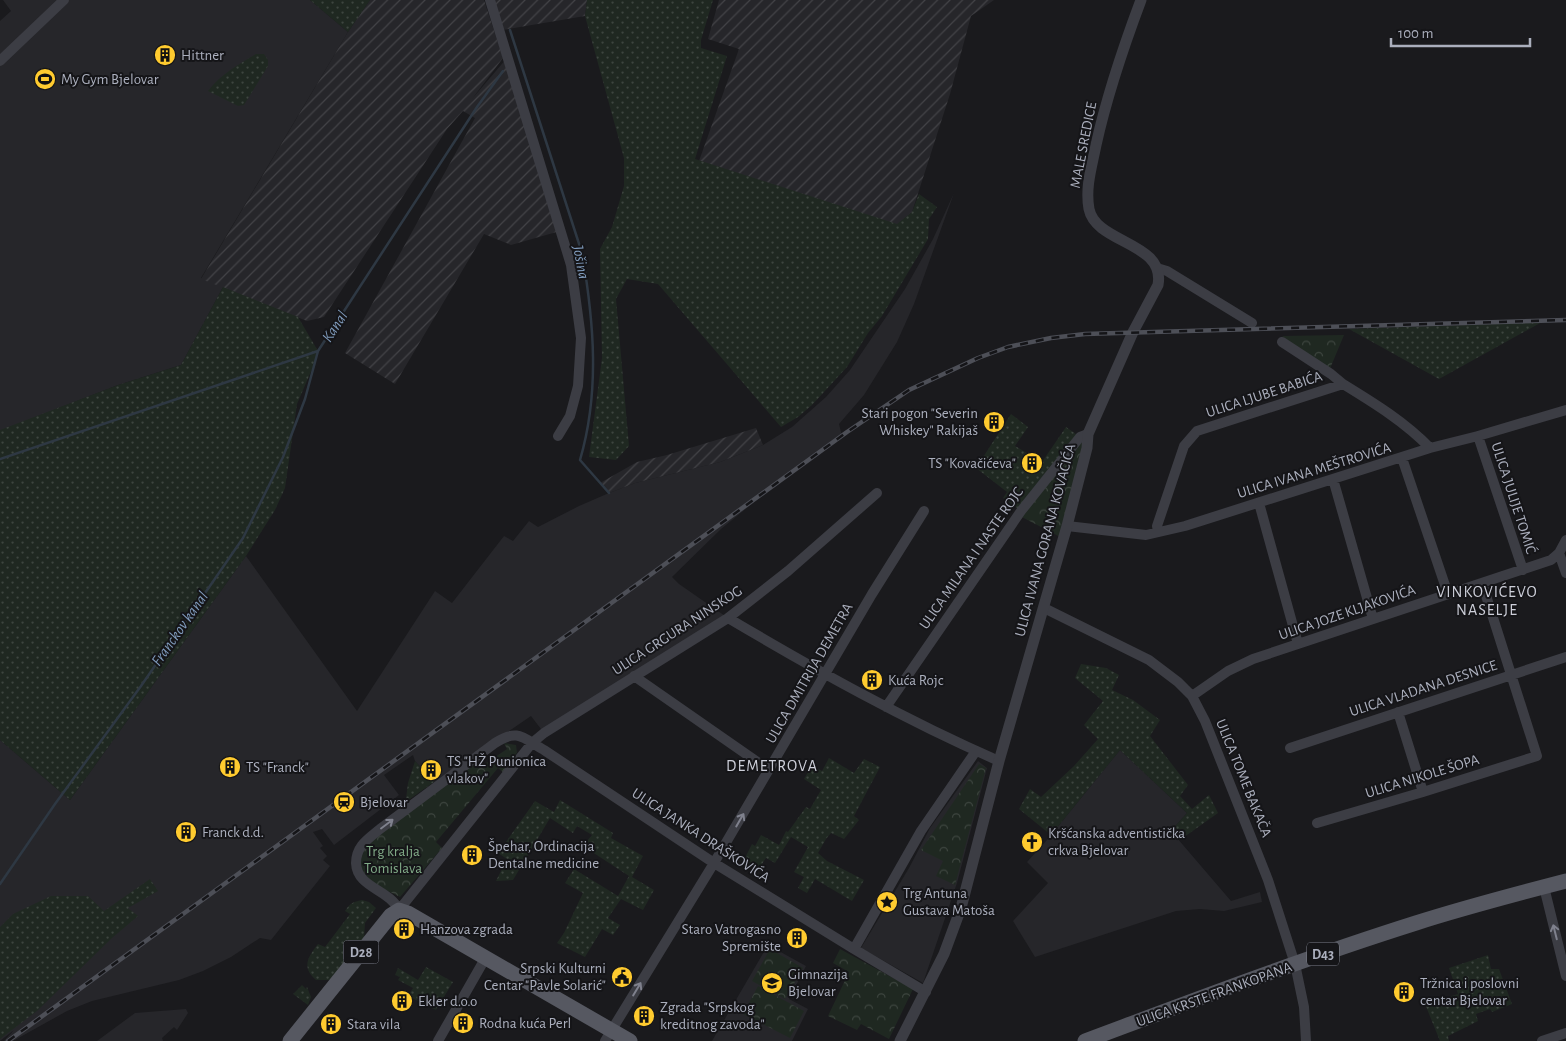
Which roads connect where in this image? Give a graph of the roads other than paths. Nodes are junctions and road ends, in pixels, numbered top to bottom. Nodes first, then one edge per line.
1 (64, 0) edge
2 (490, 0) edge
3 (1142, 0) edge
4 (0, 61) edge
5 (1157, 268) junction
6 (1252, 323) dead end
7 (1282, 342) dead end
8 (1343, 384) junction
9 (1566, 410) edge
10 (1088, 434) junction
11 (558, 436) dead end
12 (1478, 436) junction
13 (1430, 448) junction
14 (1402, 458) junction
15 (1332, 479) junction
16 (877, 493) dead end
17 (1259, 502) junction
18 (924, 511) dead end
19 (1067, 526) junction
20 (1158, 532) junction
21 (1566, 540) edge
22 (1559, 553) junction
23 (1522, 570) junction
24 (1566, 573) edge
25 (1482, 583) junction
26 (1448, 594) junction
27 (1044, 608) junction
28 (728, 618) junction
29 (1373, 619) junction
30 (1298, 644) junction
31 (1566, 657) edge
32 (825, 675) junction
33 (1512, 675) junction
34 (634, 676) junction
35 (1192, 696) junction
36 (886, 707) junction
37 (1398, 712) junction
38 (532, 743) junction
39 (1290, 748) dead end
40 (976, 751) junction
41 (999, 761) junction
42 (769, 770) junction
43 (1423, 792) junction
44 (1317, 823) dead end
45 (714, 863) junction
46 (1566, 881) edge
47 (1544, 887) junction
48 (399, 910) junction
49 (854, 949) junction
50 (486, 957) junction
51 (1295, 964) junction
52 (1566, 976) edge
53 (926, 992) junction
54 (1566, 1033) edge
55 (609, 1036) edge
56 (290, 1041) edge
57 (438, 1041) edge
58 (630, 1041) edge
59 (900, 1041) edge
60 (1085, 1041) edge
61 (1306, 1041) edge
62 (1542, 1041) edge

1 - 4 street
2 - 11 street
3 - 5 street, MALE SREDICE
5 - 6 street, MALE SREDICE
5 - 10 street, ULICA IVANA GORANA KOVAČIĆA
7 - 8 street
8 - 13 street, ULICA LJUBE BABIĆA
8 - 20 street, ULICA LJUBE BABIĆA
9 - 12 street, ULICA IVANA MEŠTROVIĆA
10 - 19 street, ULICA IVANA GORANA KOVAČIĆA
10 - 36 street, ULICA MILANA I NASTE ROJC
12 - 13 street, ULICA IVANA MEŠTROVIĆA
12 - 23 street, ULICA JULIJE TOMIĆ
13 - 14 street, ULICA IVANA MEŠTROVIĆA
14 - 15 street, ULICA IVANA MEŠTROVIĆA
14 - 26 street
15 - 17 street, ULICA IVANA MEŠTROVIĆA
15 - 29 street
16 - 28 street, ULICA GRGURA NINSKOG
17 - 20 street, ULICA IVANA MEŠTROVIĆA
17 - 30 street
18 - 32 street, ULICA DMITRIJA DEMETRA
19 - 20 street, ULICA IVANA MEŠTROVIĆA
19 - 27 street, ULICA IVANA GORANA KOVAČIĆA
21 - 22 street
22 - 23 street, ULICA JOZE KLJAKOVIĆA
22 - 24 street
23 - 25 street, ULICA JOZE KLJAKOVIĆA
25 - 26 street, ULICA JOZE KLJAKOVIĆA
25 - 33 street
26 - 29 street, ULICA JOZE KLJAKOVIĆA
27 - 35 street, ULICA TOME BAKAČA
27 - 41 street, ULICA IVANA GORANA KOVAČIĆA
28 - 32 street
28 - 34 street, ULICA GRGURA NINSKOG
29 - 30 street, ULICA JOZE KLJAKOVIĆA
30 - 35 street, ULICA JOZE KLJAKOVIĆA
31 - 33 street, ULICA VLADANA DESNICE
32 - 36 street
32 - 42 street, ULICA DMITRIJA DEMETRA
33 - 37 street, ULICA VLADANA DESNICE
33 - 43 street, ULICA NIKOLE ŠOPA
34 - 38 street, ULICA GRGURA NINSKOG
34 - 42 street
35 - 51 street, ULICA TOME BAKAČA
36 - 40 street
37 - 39 street, ULICA VLADANA DESNICE
37 - 43 street
38 - 45 street, ULICA JANKA DRAŠKOVIĆA
38 - 48 street
48 -> 38 street
40 - 41 street
40 - 49 street
41 - 53 street
45 -> 42 street, ULICA DMITRIJA DEMETRA
43 - 44 street, ULICA NIKOLE ŠOPA
45 - 49 street, ULICA JANKA DRAŠKOVIĆA
55 -> 45 street, ULICA DMITRIJA DEMETRA
46 - 47 main road, ULICA KRSTE FRANKOPANA / D43
47 - 51 main road, ULICA KRSTE FRANKOPANA / D43
52 -> 47 street
48 - 50 main road
48 - 56 main road, D28
49 - 53 street
50 - 55 main road
50 - 57 street
51 - 60 main road, ULICA KRSTE FRANKOPANA / D43
51 - 61 street, ULICA TOME BAKAČA
53 - 59 street
54 - 62 street
55 - 58 main road

